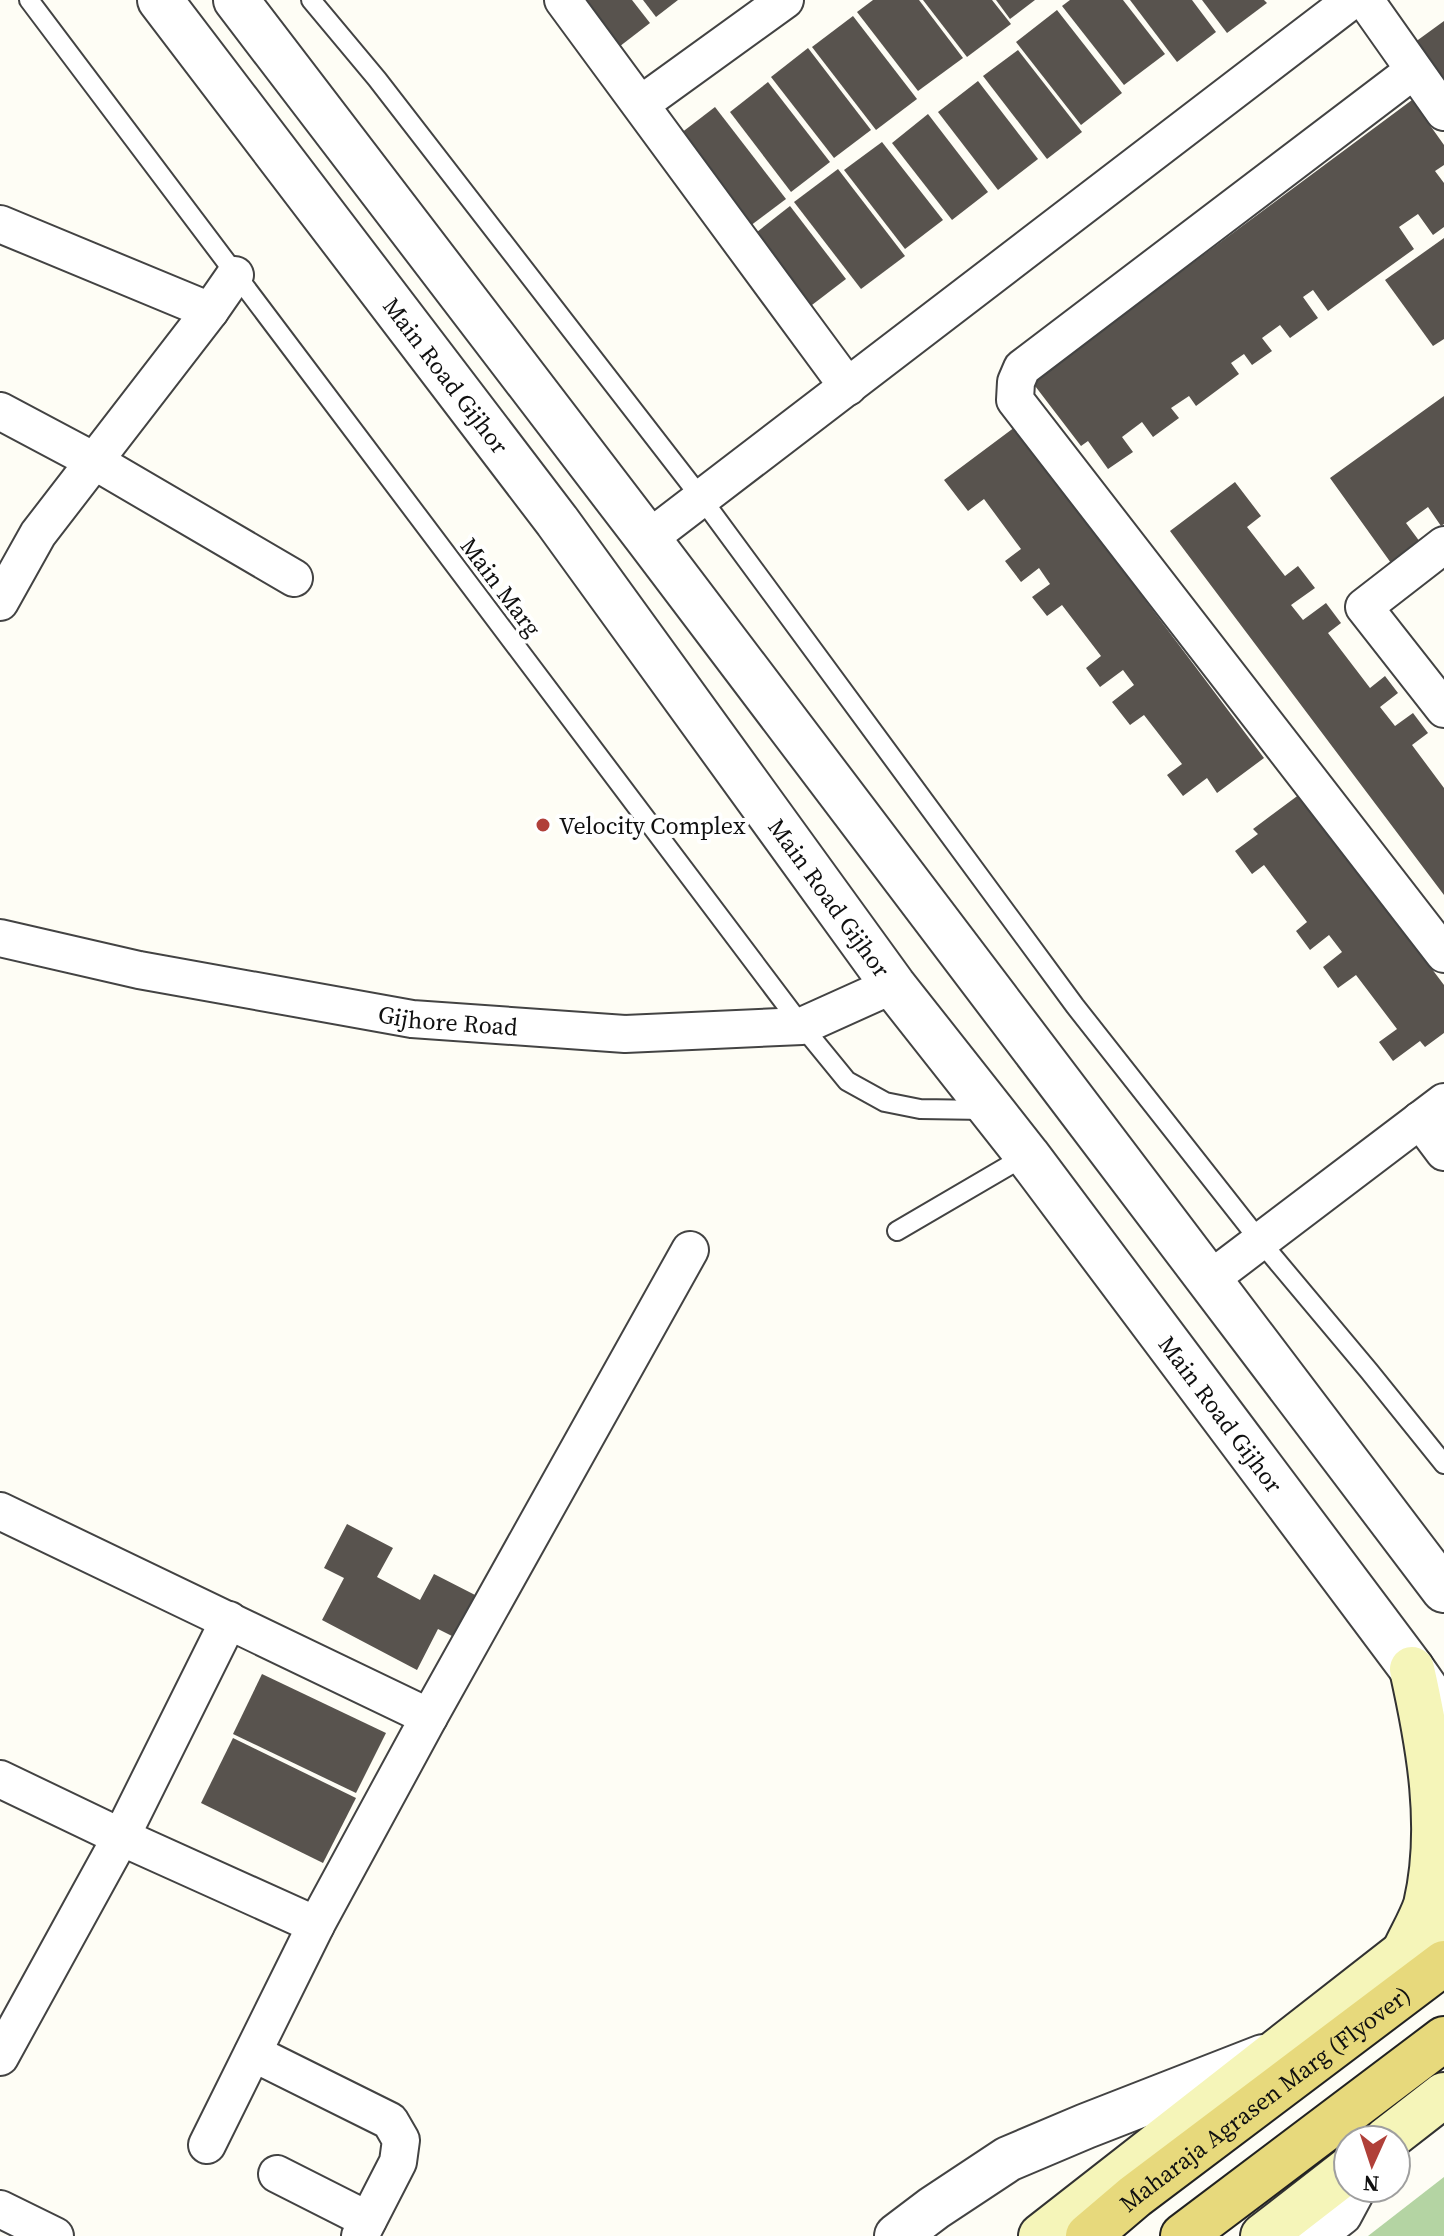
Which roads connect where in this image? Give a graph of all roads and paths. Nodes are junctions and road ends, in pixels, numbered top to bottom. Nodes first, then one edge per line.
1 (29, 0) edge
2 (160, 0) edge
3 (236, 0) edge
4 (311, 0) edge
5 (563, 0) edge
6 (785, 0) edge
7 (1352, 0) edge
8 (1365, 0) edge
9 (1413, 71) junction
10 (641, 104) junction
11 (1444, 112) edge
12 (0, 224) edge
13 (235, 275) junction
14 (210, 311) junction
15 (848, 387) junction
16 (0, 411) edge
17 (94, 461) junction
18 (702, 499) junction
19 (648, 539) junction
20 (1444, 545) edge
21 (294, 578) dead end
22 (0, 602) edge
23 (1444, 709) edge
24 (0, 938) edge
25 (1444, 954) edge
26 (893, 985) junction
27 (802, 1026) junction
28 (992, 1110) junction
29 (1432, 1111) edge
30 (1444, 1152) edge
31 (1027, 1155) junction
32 (897, 1231) dead end
33 (1260, 1241) junction
34 (690, 1250) dead end
35 (1209, 1280) junction
36 (1444, 1464) edge
37 (0, 1511) edge
38 (1444, 1590) edge
39 (229, 1620) junction
40 (1412, 1669) junction
41 (1444, 1715) edge
42 (429, 1717) junction
43 (0, 1779) edge
44 (121, 1837) junction
45 (1444, 1921) edge
46 (316, 1925) junction
47 (1424, 1958) edge
48 (1444, 2039) edge
49 (1281, 2050) junction
50 (253, 2053) junction
51 (0, 2057) edge
52 (1444, 2095) edge
53 (1407, 2124) edge
54 (207, 2145) dead end
55 (277, 2174) dead end
56 (1332, 2182) edge
57 (1349, 2204) edge
58 (0, 2209) edge
59 (364, 2228) edge
60 (55, 2236) edge
61 (897, 2236) edge
62 (1041, 2236) edge
63 (1088, 2236) edge
64 (1183, 2236) edge
65 (1263, 2236) edge
66 (1317, 2236) edge

1 - 13 lane, Main Marg
2 - 26 street, Main Road Gijhor
3 - 19 street
4 - 18 lane
5 - 10 street
6 - 10 street
7 - 15 street
8 - 9 street
9 - 11 street
9 - 25 street
10 - 15 street
12 - 14 street
13 - 14 street
13 - 27 lane, Main Marg
14 - 17 street
15 - 18 street
16 - 17 street
17 - 21 street
17 - 22 street
18 - 19 street
18 - 33 lane
19 - 35 street
20 - 23 street
24 - 27 street, Gijhore Road
26 - 27 street, Gijhore Road
26 - 28 street, Main Road Gijhor
27 - 28 lane, Main Marg
28 - 31 street, Main Road Gijhor
29 - 30 street
29 - 33 street
31 - 32 lane
31 - 40 street, Main Road Gijhor
33 - 35 street
33 - 36 lane
34 - 42 street
35 - 38 street
37 - 39 street
39 - 42 street
39 - 44 street
40 - 41 street, Main Road Gijhor
40 - 47 main road
42 - 46 street
43 - 44 street
44 - 46 street
44 - 51 street
45 - 47 main road
46 - 50 street
47 - 49 main road
47 - 63 main road, Maharaja Agrasen Marg (Flyover)
48 - 64 main road
49 - 61 street
49 - 62 main road
50 - 54 street
50 - 59 street
52 - 53 main road
55 - 59 street
56 - 65 main road
57 - 66 street
58 - 60 street

